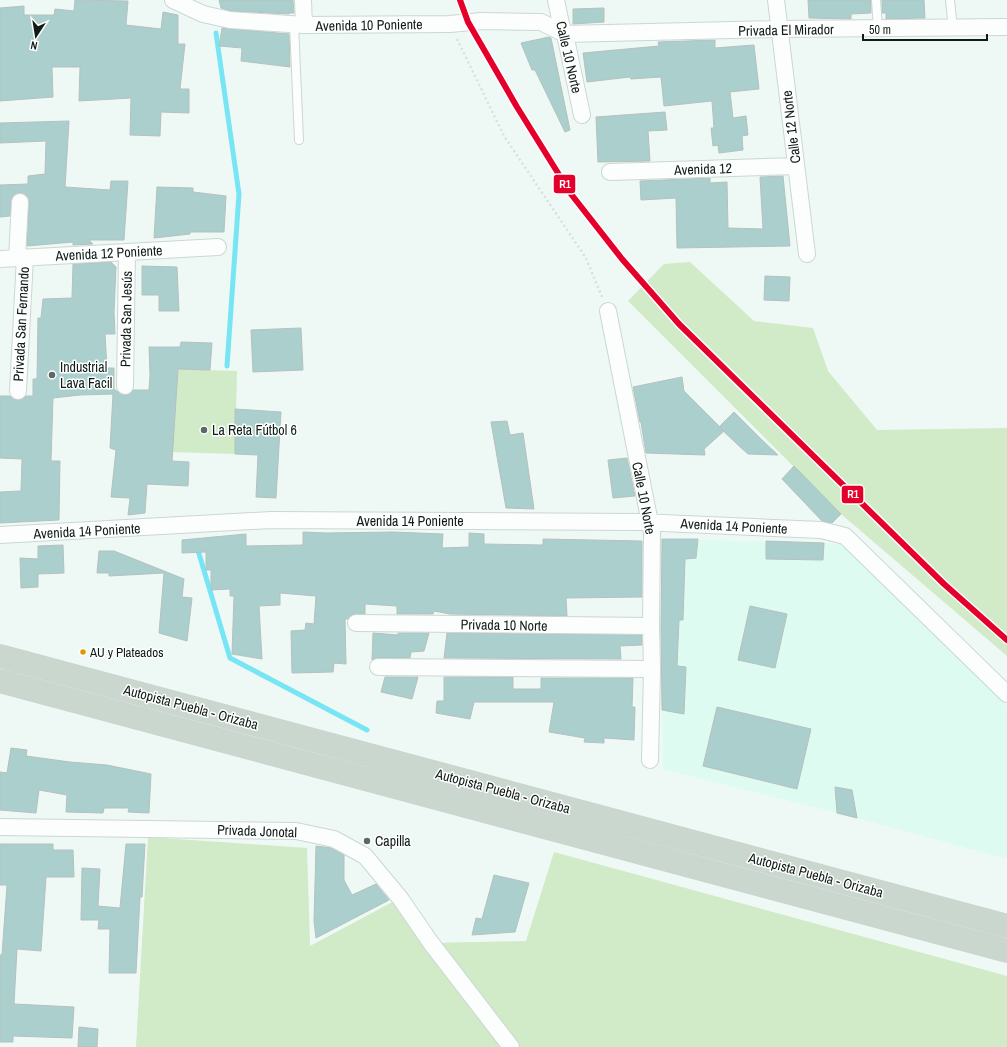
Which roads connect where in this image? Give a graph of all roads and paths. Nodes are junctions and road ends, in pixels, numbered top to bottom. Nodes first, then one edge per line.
1 (173, 0) edge
2 (303, 0) edge
3 (556, 0) edge
4 (776, 0) edge
5 (876, 0) edge
6 (950, 0) edge
7 (450, 24) junction
8 (299, 25) junction
9 (1007, 27) edge
10 (779, 29) junction
11 (878, 29) junction
12 (953, 29) junction
13 (565, 34) junction
14 (582, 115) dead end
15 (299, 140) dead end
16 (796, 166) junction
17 (610, 172) dead end
18 (20, 202) dead end
19 (218, 247) dead end
20 (127, 252) junction
21 (807, 254) dead end
22 (21, 258) junction
23 (0, 259) edge
24 (608, 311) joint
25 (125, 386) dead end
26 (18, 391) dead end
27 (648, 522) junction
28 (0, 535) edge
29 (356, 623) dead end
30 (651, 626) junction
31 (0, 656) edge
32 (378, 667) dead end
33 (652, 669) junction
34 (0, 681) edge
35 (1007, 694) edge
36 (650, 760) dead end
37 (0, 827) edge
38 (1007, 926) edge
39 (1007, 951) edge
40 (510, 1047) edge

1 - 8 street, Avenida 10 Poniente
2 - 8 street
3 - 13 street, Calle 10 Norte
4 - 10 street, Calle 12 Norte
5 - 11 lane
6 - 12 lane
7 - 8 street, Avenida 10 Poniente
7 - 13 street, Avenida 10 Poniente
7 - 24 path
8 - 15 lane
9 - 12 street, Privada El Mirador
10 - 11 street, Privada El Mirador
10 - 13 street, Privada El Mirador
10 - 16 street, Calle 12 Norte
11 - 12 street, Privada El Mirador
13 - 14 street, Calle 10 Norte
16 - 17 street, Avenida 12
16 - 21 street, Calle 12 Norte
18 - 22 street, Privada San Fernando
19 - 20 street, Avenida 12 Poniente
20 - 22 street, Avenida 12 Poniente
20 - 25 street, Privada San Jesús
22 - 23 street, Avenida 12 Poniente
22 - 26 street, Privada San Fernando
24 - 27 street, Calle 10 Norte
27 - 28 street, Avenida 14 Poniente
27 - 30 street, Calle 10 Norte
27 - 35 street, Avenida 14 Poniente
29 - 30 street, Privada 10 Norte
30 - 33 street, Calle 10 Norte
31 - 38 highway, Autopista Puebla - Orizaba
32 - 33 street
33 - 36 street, Calle 10 Norte
34 - 39 highway, Autopista Puebla - Orizaba
37 - 40 street, Privada Jonotal

